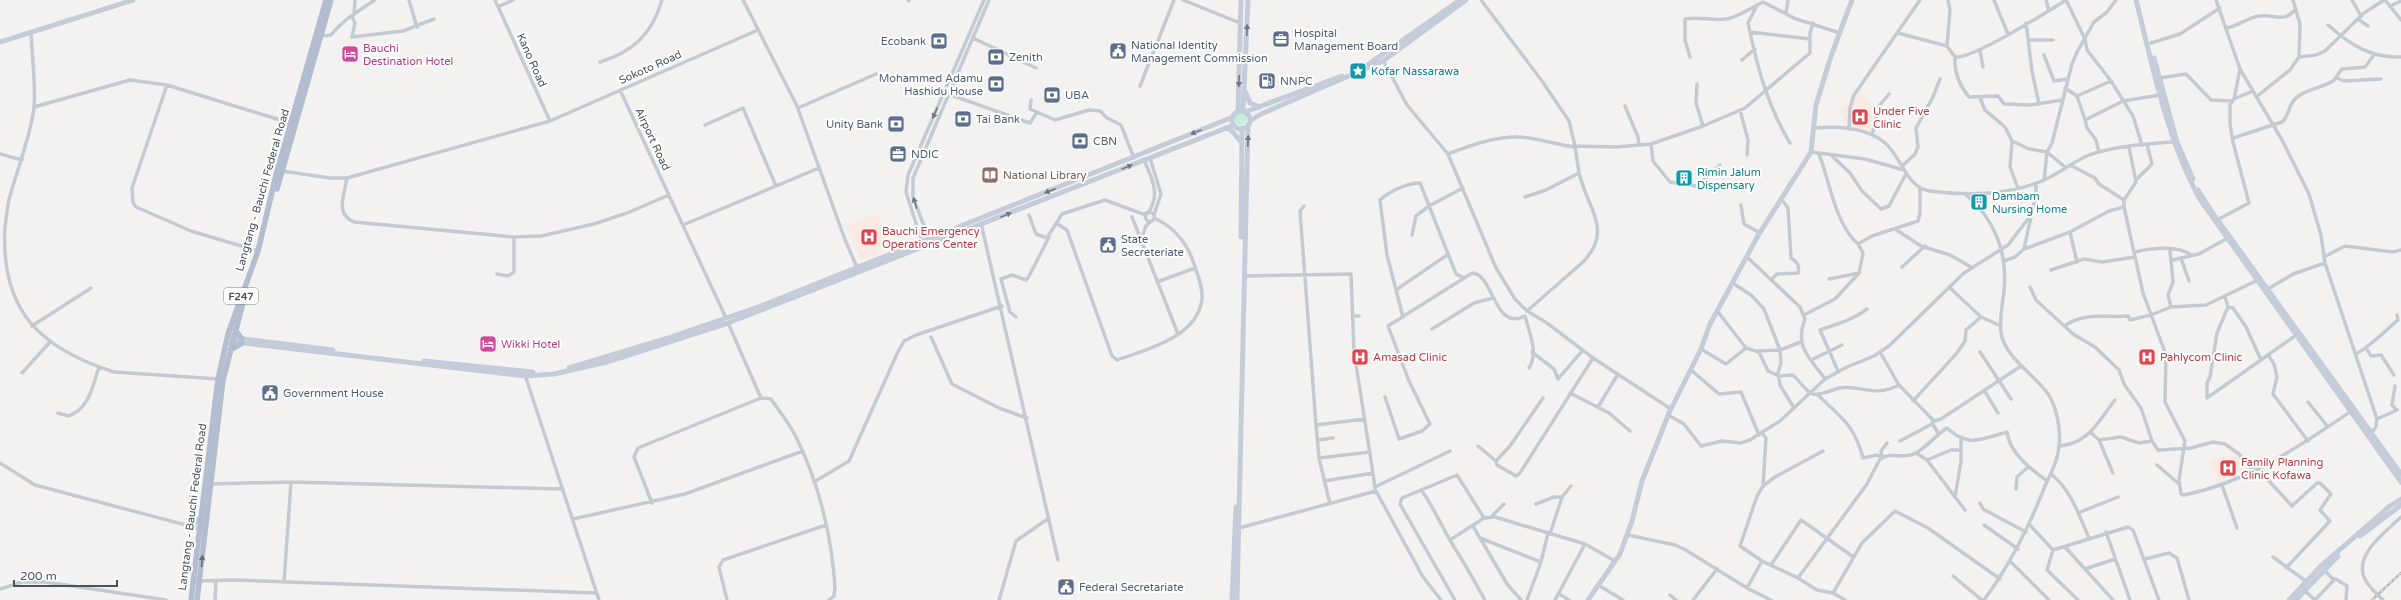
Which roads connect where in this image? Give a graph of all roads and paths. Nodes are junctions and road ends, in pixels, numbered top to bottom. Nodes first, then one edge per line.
1 (133, 0) edge
2 (326, 0) edge
3 (331, 0) edge
4 (356, 0) edge
5 (375, 0) edge
6 (408, 0) edge
7 (495, 0) edge
8 (513, 0) edge
9 (662, 0) edge
10 (743, 0) edge
11 (984, 0) edge
12 (989, 0) edge
13 (1174, 0) edge
14 (1183, 0) edge
15 (1241, 0) edge
16 (1248, 0) edge
17 (1460, 0) edge
18 (1466, 0) edge
19 (1481, 0) edge
20 (1767, 0) edge
21 (1788, 0) edge
22 (1852, 0) edge
23 (1920, 0) edge
24 (1948, 0) edge
25 (1994, 0) edge
26 (2046, 0) edge
27 (2066, 0) edge
28 (2116, 0) edge
29 (2136, 0) edge
30 (2140, 0) edge
31 (2216, 0) edge
32 (2293, 0) edge
33 (2352, 0) edge
34 (2385, 0) edge
35 (2401, 1) edge
36 (1763, 2) junction
37 (1757, 5) junction
38 (2390, 6) junction
39 (498, 7) junction
40 (2220, 8) junction
41 (2295, 10) junction
42 (2049, 11) junction
43 (1786, 13) junction
44 (353, 16) junction
45 (2360, 17) junction
46 (434, 19) dead end
47 (2401, 20) edge
48 (1240, 23) junction
49 (1813, 23) junction
50 (2026, 23) junction
51 (2328, 25) dead end
52 (2368, 26) dead end
53 (417, 27) junction
54 (2227, 28) junction
55 (758, 30) junction
56 (32, 32) junction
57 (1750, 32) junction
58 (1840, 32) junction
59 (1898, 33) junction
60 (2008, 34) junction
61 (321, 36) junction
62 (2341, 36) junction
63 (973, 38) junction
64 (1810, 39) junction
65 (2085, 39) junction
66 (2028, 40) junction
67 (2053, 40) dead end
68 (0, 42) edge
69 (2151, 43) junction
70 (1947, 46) junction
71 (1755, 49) junction
72 (1980, 51) junction
73 (2044, 55) dead end
74 (2374, 55) junction
75 (1690, 57) dead end
76 (1955, 57) junction
77 (2299, 57) junction
78 (2401, 57) edge
79 (1382, 59) junction
80 (1742, 60) dead end
81 (600, 62) dead end
82 (1984, 67) dead end
83 (1036, 68) dead end
84 (2240, 69) junction
85 (876, 74) dead end
86 (2160, 78) junction
87 (2337, 78) junction
88 (1940, 79) dead end
89 (2068, 79) junction
90 (2381, 79) dead end
91 (2111, 82) junction
92 (1697, 84) dead end
93 (167, 85) junction
94 (1140, 86) dead end
95 (2065, 88) junction
96 (620, 90) junction
97 (1245, 90) junction
98 (1764, 91) junction
99 (2253, 92) junction
100 (948, 94) junction
101 (1889, 94) dead end
102 (2160, 95) junction
103 (2077, 96) junction
104 (2256, 97) junction
105 (1980, 98) junction
106 (1030, 100) dead end
107 (2063, 100) junction
108 (2233, 100) junction
109 (2123, 101) junction
110 (2039, 104) junction
111 (1625, 106) dead end
112 (34, 107) junction
113 (1261, 107) junction
114 (798, 108) junction
115 (1740, 110) junction
116 (1242, 111) junction
117 (1037, 112) junction
118 (1233, 117) junction
119 (2085, 120) junction
120 (550, 121) junction
121 (1249, 123) junction
122 (294, 124) junction
123 (705, 125) dead end
124 (1234, 125) junction
125 (1703, 126) junction
126 (2272, 126) junction
127 (1224, 128) junction
128 (1242, 128) junction
129 (1814, 128) junction
130 (1849, 129) junction
131 (1872, 135) junction
132 (2233, 138) junction
133 (2012, 141) junction
134 (2173, 142) junction
135 (1242, 143) junction
136 (1790, 143) dead end
137 (1651, 144) junction
138 (2147, 144) junction
139 (1639, 145) junction
140 (2142, 145) junction
141 (1575, 146) junction
142 (2128, 147) junction
143 (1811, 152) junction
144 (2046, 152) junction
145 (2099, 152) junction
146 (0, 154) edge
147 (1448, 154) junction
148 (1747, 154) dead end
149 (1819, 154) junction
150 (1831, 156) junction
151 (1134, 158) junction
152 (1147, 159) junction
153 (22, 160) junction
154 (1720, 165) dead end
155 (2070, 165) junction
156 (2065, 167) junction
157 (819, 168) junction
158 (1904, 170) junction
159 (282, 171) junction
160 (1578, 173) junction
161 (347, 178) junction
162 (2044, 180) junction
163 (2136, 180) junction
164 (2036, 183) junction
165 (776, 186) junction
166 (1464, 188) junction
167 (2018, 188) junction
168 (1920, 189) junction
169 (1964, 194) junction
170 (669, 195) junction
171 (1525, 197) dead end
172 (1782, 200) junction
173 (2124, 200) junction
174 (1741, 205) dead end
175 (1304, 206) dead end
176 (1429, 206) junction
177 (2124, 207) junction
178 (1029, 215) dead end
179 (1146, 215) junction
180 (2031, 215) junction
181 (1132, 217) dead end
182 (980, 218) junction
183 (1153, 218) junction
184 (2217, 220) junction
185 (1056, 223) junction
186 (683, 225) junction
187 (981, 225) junction
188 (1146, 226) junction
189 (1894, 229) junction
190 (2070, 232) junction
191 (1760, 233) junction
192 (1412, 235) dead end
193 (514, 237) junction
194 (1049, 237) junction
195 (1142, 238) junction
196 (2226, 239) junction
197 (930, 242) junction
198 (1858, 244) junction
199 (923, 245) junction
200 (1924, 246) junction
201 (2024, 248) junction
202 (2002, 250) junction
203 (2170, 250) junction
204 (2401, 250) edge
205 (258, 251) junction
206 (2135, 254) junction
207 (1447, 255) junction
208 (2191, 255) junction
209 (1747, 257) junction
210 (2324, 257) junction
211 (2181, 258) junction
212 (2172, 260) junction
213 (2004, 261) junction
214 (2077, 262) junction
215 (2325, 263) junction
216 (1902, 267) dead end
217 (1972, 267) junction
218 (1195, 268) junction
219 (858, 270) junction
220 (2051, 270) dead end
221 (1859, 273) junction
222 (497, 274) dead end
223 (1305, 274) junction
224 (1244, 276) junction
225 (1464, 278) junction
226 (1829, 279) dead end
227 (1771, 280) junction
228 (2189, 281) dead end
229 (2256, 281) junction
230 (1157, 282) junction
231 (1734, 284) junction
232 (2030, 286) dead end
233 (1949, 287) junction
234 (91, 288) dead end
235 (2268, 289) junction
236 (1396, 290) junction
237 (2226, 297) junction
238 (1493, 298) junction
239 (1002, 306) junction
240 (2172, 307) junction
241 (2228, 307) junction
242 (1867, 309) dead end
243 (1527, 311) junction
244 (1718, 312) junction
245 (1804, 315) junction
246 (2151, 315) junction
247 (2398, 315) dead end
248 (1353, 316) junction
249 (1360, 316) dead end
250 (1016, 317) dead end
251 (1403, 317) junction
252 (1980, 317) junction
253 (727, 321) junction
254 (2066, 325) junction
255 (32, 326) junction
256 (2001, 326) junction
257 (1432, 329) dead end
258 (232, 331) junction
259 (1178, 334) junction
260 (2295, 336) junction
261 (931, 337) dead end
262 (232, 339) junction
263 (242, 341) junction
264 (50, 342) junction
265 (1801, 342) junction
266 (226, 344) junction
267 (1842, 345) dead end
268 (1746, 348) junction
269 (2366, 348) junction
270 (1702, 349) junction
271 (230, 350) junction
272 (1582, 350) junction
273 (1780, 350) junction
274 (1754, 351) junction
275 (1828, 351) junction
276 (1532, 352) junction
277 (1880, 352) junction
278 (1980, 352) dead end
279 (2356, 354) junction
280 (2268, 355) junction
281 (1593, 358) junction
282 (1811, 360) junction
283 (2261, 360) junction
284 (2021, 366) junction
285 (99, 367) junction
286 (1529, 368) dead end
287 (1691, 370) junction
288 (1838, 371) junction
289 (22, 373) dead end
290 (525, 374) junction
291 (1618, 374) junction
292 (2394, 375) dead end
293 (1779, 376) junction
294 (221, 379) junction
295 (1825, 379) junction
296 (1999, 381) junction
297 (1899, 385) junction
298 (2395, 386) dead end
299 (1984, 390) junction
300 (1570, 393) junction
301 (1811, 394) junction
302 (1818, 395) junction
303 (1385, 397) dead end
304 (761, 398) junction
305 (1543, 398) dead end
306 (2011, 398) dead end
307 (2115, 400) dead end
308 (1913, 401) junction
309 (2308, 402) dead end
310 (1598, 407) junction
311 (2401, 407) edge
312 (1794, 408) junction
313 (1671, 409) junction
314 (2396, 410) junction
315 (2350, 412) junction
316 (58, 413) dead end
317 (1998, 413) dead end
318 (1668, 415) junction
319 (1027, 418) junction
320 (1365, 419) junction
321 (2377, 419) junction
322 (1933, 422) junction
323 (1316, 425) junction
324 (2004, 427) dead end
325 (2328, 427) junction
326 (1630, 431) dead end
327 (2007, 432) junction
328 (2090, 432) junction
329 (1938, 433) junction
330 (2371, 433) junction
331 (1760, 434) junction
332 (1333, 438) dead end
333 (1318, 440) junction
334 (1961, 440) junction
335 (2099, 440) junction
336 (2152, 441) junction
337 (2308, 441) junction
338 (1900, 442) dead end
339 (1888, 443) dead end
340 (1478, 446) dead end
341 (2059, 446) junction
342 (2185, 447) junction
343 (1961, 450) junction
344 (802, 451) junction
345 (1450, 451) dead end
346 (1823, 451) dead end
347 (1370, 452) junction
348 (1916, 453) junction
349 (1882, 457) junction
350 (1319, 458) junction
351 (1927, 460) junction
352 (1496, 461) junction
353 (0, 463) edge
354 (2157, 465) dead end
355 (2028, 467) junction
356 (2258, 469) junction
357 (2253, 470) junction
358 (2113, 473) dead end
359 (1373, 474) junction
360 (2050, 474) junction
361 (2401, 474) edge
362 (1324, 481) junction
363 (2047, 481) junction
364 (291, 482) junction
365 (814, 482) junction
366 (2401, 482) edge
367 (210, 484) junction
368 (2179, 484) junction
369 (2222, 485) junction
370 (1571, 486) dead end
371 (1763, 486) junction
372 (1375, 487) junction
373 (2016, 488) dead end
374 (563, 489) junction
375 (1376, 491) junction
376 (1422, 491) junction
377 (1562, 497) junction
378 (2118, 497) dead end
379 (1955, 498) junction
380 (2401, 499) edge
381 (652, 503) junction
382 (1980, 503) dead end
383 (1330, 504) junction
384 (1504, 504) dead end
385 (1536, 504) dead end
386 (2401, 505) edge
387 (1965, 510) dead end
388 (2078, 513) junction
389 (1492, 516) junction
390 (2401, 517) edge
391 (1050, 518) junction
392 (1484, 518) junction
393 (200, 519) junction
394 (573, 519) junction
395 (1984, 524) dead end
396 (826, 525) junction
397 (2030, 525) junction
398 (189, 526) junction
399 (1473, 526) junction
400 (1239, 528) junction
401 (2237, 528) dead end
402 (202, 529) junction
403 (2026, 532) junction
404 (2106, 532) junction
405 (1549, 533) junction
406 (1628, 535) junction
407 (1480, 538) junction
408 (2088, 538) junction
409 (1827, 539) junction
410 (1450, 540) junction
411 (1585, 544) junction
412 (2065, 547) junction
413 (2018, 549) junction
414 (2052, 550) junction
415 (1852, 556) junction
416 (2273, 557) dead end
417 (2115, 559) junction
418 (2145, 559) junction
419 (1058, 560) dead end
420 (1615, 561) junction
421 (1541, 562) junction
422 (1762, 562) junction
423 (2011, 562) junction
424 (1771, 565) junction
425 (1717, 568) junction
426 (2286, 568) junction
427 (2085, 569) junction
428 (2324, 570) junction
429 (1954, 576) dead end
430 (1798, 578) junction
431 (2000, 579) junction
432 (193, 580) junction
433 (216, 580) junction
434 (2334, 580) junction
435 (200, 581) junction
436 (284, 582) junction
437 (2307, 582) junction
438 (1598, 585) junction
439 (1747, 588) junction
440 (0, 589) edge
441 (2305, 591) junction
442 (598, 593) junction
443 (1833, 593) junction
444 (1559, 594) junction
445 (1670, 595) dead end
446 (166, 600) edge
447 (191, 600) edge
448 (197, 600) edge
449 (215, 600) edge
450 (599, 600) edge
451 (727, 600) edge
452 (830, 600) edge
453 (999, 600) edge
454 (1232, 600) edge
455 (1237, 600) edge
456 (1441, 600) edge
457 (1455, 600) edge
458 (1485, 600) edge
459 (1521, 600) edge
460 (1527, 600) edge
461 (1555, 600) edge
462 (1569, 600) edge
463 (1588, 600) edge
464 (1623, 600) edge
465 (1676, 600) edge
466 (1693, 600) edge
467 (1771, 600) edge
468 (1845, 600) edge
469 (1983, 600) edge
470 (2049, 600) edge
471 (2078, 600) edge
472 (2113, 600) edge
473 (2130, 600) edge
474 (2159, 600) edge
475 (2189, 600) edge
476 (2289, 600) edge
477 (2296, 600) edge
478 (2315, 600) edge
479 (2346, 600) edge
480 (2382, 600) edge

1 - 56 street
2 - 122 main road, Langtang - Bauchi Federal Road / F247
3 - 61 main road, Langtang - Bauchi Federal Road / F247
4 - 44 street
5 - 44 street
6 - 53 street
7 - 39 street, Kano Road
8 - 39 street
9 - 81 street
10 - 55 street
11 -> 199 street
12 - 63 street
13 - 94 street
14 - 48 street
15 - 48 street
97 -> 16 street
17 - 79 street
18 - 79 street
19 - 141 street
20 - 36 street
21 - 43 street
22 - 58 street
23 - 59 street
24 - 70 street
25 - 60 street
26 - 42 street
27 - 42 street
27 - 65 street
28 - 65 street
29 - 102 street
30 - 69 street
31 - 40 street
32 - 41 street
33 - 45 street
34 - 38 street
34 - 45 street
35 - 38 street
36 - 37 street
36 - 43 street
37 - 57 street
37 - 75 street
38 - 47 street
39 - 120 street, Kano Road
40 - 54 street
40 - 69 street
41 - 54 street
41 - 77 street
42 - 50 street
43 - 49 street
44 - 53 street
44 - 61 street
45 - 52 street
45 - 62 street
46 - 53 street
48 -> 116 street
49 - 58 street
49 - 64 street
50 - 60 street
50 - 66 street
51 - 62 street
54 - 84 street
55 - 96 street, Sokoto Road
55 - 114 street
56 - 68 street
56 - 112 street
57 - 64 street
57 - 71 street
58 - 129 street
59 - 70 street
59 - 130 street
60 - 72 street
61 - 122 main road, Langtang - Bauchi Federal Road / F247
62 - 74 street
62 - 77 street
63 - 83 street
63 - 100 street
64 - 98 street
65 - 89 street
65 - 91 street
66 - 67 street
66 - 110 street
69 - 86 street
70 - 76 street
71 - 80 street
71 - 98 street
72 - 76 street
72 - 82 street
73 - 89 street
74 - 78 street
74 - 87 street
76 - 105 street
77 - 104 street
79 - 113 street
79 - 121 street
79 - 147 street
84 - 99 street
84 - 108 street
85 - 114 street
86 - 108 street
86 - 184 street
87 - 90 street
87 - 126 street
88 - 158 street
89 - 95 street
91 - 103 street
91 - 109 street
92 - 125 street
93 - 112 street
93 - 122 street
93 - 205 street
95 - 103 street
95 - 107 street
96 - 120 street, Sokoto Road
96 - 170 street, Airport Road
97 - 113 street
97 - 116 street
98 - 115 street
98 - 136 street
99 - 104 street
99 - 108 street
100 - 117 street
197 -> 100 street
101 - 131 street
102 - 109 street
102 - 134 street
103 - 119 street
104 - 126 street
105 - 110 street
105 - 133 street
106 - 117 street
107 - 110 street
107 - 144 street
108 - 132 street
109 - 119 street
109 - 140 street
111 - 139 street
112 - 153 street
113 - 116 street
114 - 157 street
115 - 125 street
115 - 148 street
116 - 118 street
116 - 121 street
117 - 151 street
118 - 124 street
118 -> 151 street
119 - 145 street
120 - 161 street, Sokoto Road
121 - 128 street
224 -> 121 street
122 - 159 main road, Langtang - Bauchi Federal Road / F247
122 - 205 main road, Langtang - Bauchi Federal Road / F247
123 - 165 street
124 - 127 street
124 - 128 street
125 - 137 street
126 - 132 street
126 - 210 street
127 - 135 street
127 - 152 street
128 - 135 street
129 - 130 street
129 - 143 street
130 - 131 street
131 - 158 street
132 - 184 street
133 - 144 street
133 - 167 street
134 - 138 street
134 - 196 street
135 - 454 street
137 - 139 street
137 - 154 street
138 - 140 street
138 - 163 street
139 - 141 street
140 - 142 street
141 - 147 street
141 - 160 street
142 - 145 street
142 - 163 street
143 - 149 street
143 - 172 street
144 - 156 street
144 - 162 street
145 - 155 street
146 - 153 street
147 - 166 street
149 - 150 street
149 - 198 street
150 - 158 street
150 - 158 street
151 -> 182 street
152 - 179 street
152 - 183 street
187 -> 152 street
153 - 255 street
155 - 156 street
155 - 173 street
156 - 162 street
157 - 165 street
157 - 219 street
158 - 168 street
159 - 161 street, Sokoto Road
159 - 258 main road, Langtang - Bauchi Federal Road / F247
160 - 171 street
160 - 243 street
161 - 193 street
162 - 164 street
163 - 173 street
164 - 167 street
164 - 180 street
165 - 186 street
166 - 176 street
166 - 243 street
167 - 169 street
168 - 169 street
168 - 189 street
169 - 202 street
170 - 186 street, Airport Road
170 - 193 street
172 - 191 street
172 - 227 street
173 - 177 street
174 - 191 street
175 - 223 street
176 - 192 street
176 - 207 street
176 - 236 street
177 - 190 street
177 - 206 street
178 - 194 street
179 - 183 street
179 - 183 street
179 - 185 street
179 - 188 street
180 - 201 street
180 - 202 street
181 - 195 street
182 - 187 street
182 - 197 street
183 - 188 street
183 - 218 street
184 - 235 street
185 - 194 street
185 - 259 street
186 - 253 street, Airport Road
187 - 197 street
187 - 239 street
188 - 195 street
189 - 198 street
189 - 200 street
190 - 201 street
190 - 214 street
191 - 209 street
193 - 222 street
194 - 250 street
195 - 230 street
196 - 208 street
196 - 229 street
197 - 199 street
198 - 221 street
199 - 219 street
200 - 216 street
200 - 217 street
201 - 213 street
202 - 213 street
202 - 217 street
203 - 206 street
203 - 208 street
203 - 212 street
204 - 210 street
205 - 258 main road, Langtang - Bauchi Federal Road / F247
206 - 214 street
206 - 246 street
207 - 225 street
207 - 236 street
208 - 211 street
209 - 227 street
209 - 231 street
210 - 215 street
211 - 212 street
211 - 228 street
212 - 240 street
213 - 256 street
214 - 220 street
215 - 235 street
215 - 279 street
217 - 233 street
218 - 230 street
218 - 259 street
219 - 253 street
221 - 226 street
221 - 245 street
223 - 224 street
223 - 248 street
223 - 323 street
224 - 400 street
225 - 238 street
225 - 251 street
227 - 245 street
229 - 237 street
229 - 260 street
230 - 259 street
231 - 244 street
231 - 273 street
232 - 254 street
233 - 252 street
233 - 277 street
234 - 255 street
235 - 330 street
236 - 251 street
237 - 240 street
237 - 241 street
238 - 257 street
238 - 276 street
239 - 319 street
239 - 365 street
240 - 246 street
241 - 283 street
241 - 283 street
242 - 275 street
243 - 272 street
244 - 268 street
244 - 270 street
245 - 265 street
246 - 254 street
246 - 342 street
247 - 269 street
248 - 249 street
248 - 320 street
251 - 303 street
252 - 256 street
252 - 308 street
253 - 290 street
253 - 304 street, Airport Road
254 - 336 street
255 - 264 street
256 - 284 street
258 - 262 main road, Langtang - Bauchi Federal Road / F247
258 - 263 main road
258 - 266 main road, Langtang - Bauchi Federal Road / F247
260 - 280 street
260 - 315 street
261 - 319 street
262 - 263 street
262 - 266 street
262 - 271 main road, Langtang - Bauchi Federal Road / F247
263 - 271 main road
263 - 290 street
264 - 285 street
264 - 289 street
265 - 273 street
265 - 282 street
266 - 294 main road, Langtang - Bauchi Federal Road / F247
267 - 275 street
268 - 270 street
268 - 274 street
269 - 279 street
269 - 292 street
270 - 287 street
271 - 294 main road, Langtang - Bauchi Federal Road / F247
272 - 276 street
272 - 281 street
273 - 274 street
273 - 293 street
274 - 293 street
275 - 282 street
275 - 288 street
276 - 286 street
277 - 288 street
277 - 297 street
278 - 296 street
279 - 321 street
280 - 283 street
280 - 337 street
281 - 291 street
281 - 300 street
282 - 295 street
284 - 296 street
284 - 341 street
285 - 294 street
285 - 316 street
287 - 313 street
287 - 331 street
288 - 295 street
290 - 374 street
291 - 310 street
291 - 313 street
293 - 301 street
293 - 312 street
294 - 367 main road, Langtang - Bauchi Federal Road / F247
294 - 393 main road, Langtang - Bauchi Federal Road / F247
295 - 301 street
296 - 299 street
296 - 306 street
297 - 302 street
297 - 308 street
298 - 314 street
299 - 317 street
299 - 322 street
300 - 310 street
300 - 352 street
301 - 302 street
301 - 312 street
302 - 349 street
304 - 344 street
304 - 381 street
305 - 352 street
307 - 328 street
308 - 322 street
309 - 325 street
310 - 326 street
311 - 314 street
312 - 331 street
313 - 318 street
314 - 321 street
315 - 325 street
315 - 366 street
318 - 331 street
318 - 406 street
319 - 391 street
320 - 323 street
320 - 347 street
321 - 330 street
322 - 329 street
322 - 338 street
323 - 333 street
324 - 327 street
325 - 337 street
327 - 334 street
327 - 355 street
328 - 335 street
328 - 341 street
329 - 334 street
329 - 348 street
330 - 361 street
331 - 371 street
332 - 333 street
333 - 350 street
334 - 343 street
335 - 336 street
335 - 358 street
336 - 342 street
337 - 356 street
339 - 349 street
340 - 352 street
341 - 360 street
342 - 357 street
342 - 368 street
343 - 351 street
343 - 379 street
344 - 365 street
344 - 381 street
345 - 372 street
346 - 371 street
347 - 350 street
347 - 359 street
348 - 349 street
348 - 351 street
349 - 409 street
350 - 362 street
351 - 379 street
353 - 398 street
354 - 368 street
355 - 363 street
355 - 373 street
356 - 357 street
356 - 426 street
357 - 369 street
359 - 362 street
359 - 372 street
360 - 363 street
360 - 388 street
362 - 383 street
363 - 397 street
364 - 367 street
364 - 374 street
364 - 436 street
365 - 396 street
367 - 402 main road, Langtang - Bauchi Federal Road / F247
368 - 369 street
369 - 401 street
370 - 377 street
371 - 422 street
372 - 375 street
374 - 394 street
375 - 383 street
375 - 456 street
376 - 392 street
376 - 410 street
376 - 457 street
377 - 385 street
377 - 405 street
378 - 388 street
379 - 387 street
380 - 437 street
381 - 394 street
382 - 403 street
383 - 400 street
384 - 389 street
386 - 428 street
388 - 408 street
389 - 392 street
389 - 405 street
390 - 480 street
391 - 419 street
391 - 453 street
392 - 399 street
393 - 398 main road
393 - 402 main road, Langtang - Bauchi Federal Road / F247
394 - 442 street
395 - 413 street
396 - 451 street
396 - 452 street
397 - 403 street
397 - 414 street
398 - 402 street
399 - 407 street
399 - 410 street
400 - 455 street
402 - 432 main road, Langtang - Bauchi Federal Road / F247
435 -> 402 main road, Langtang - Bauchi Federal Road / F247
403 - 413 street
404 - 408 street
404 - 417 street
404 - 418 street
405 - 411 street
405 - 421 street
406 - 420 street
406 - 425 street
407 - 421 street
407 - 459 street
408 - 412 street
409 - 415 street
409 - 424 street
409 - 430 street
410 - 458 street
411 - 420 street
411 - 444 street
412 - 414 street
412 - 427 street
413 - 423 street
414 - 471 street
415 - 431 street
415 - 443 street
416 - 426 street
417 - 427 street
417 - 473 street
418 - 474 street
418 - 475 street
420 - 438 street
421 - 460 street
422 - 424 street
422 - 439 street
423 - 431 street
423 - 470 street
424 - 430 street
425 - 439 street
425 - 466 street
426 - 437 street
427 - 472 street
428 - 434 street
428 - 441 street
429 - 469 street
430 - 443 street
431 - 469 street
432 - 435 street
432 - 447 main road, Langtang - Bauchi Federal Road / F247
433 - 435 street
433 - 436 street
433 - 449 street
434 - 478 street
434 - 479 street
435 - 448 main road, Langtang - Bauchi Federal Road / F247
436 - 442 street
437 - 476 street
438 - 463 street
438 - 464 street
439 - 467 street
440 - 446 street
441 - 477 street
441 - 478 street
442 - 450 street
443 - 468 street
444 - 461 street
444 - 462 street
445 - 465 street

